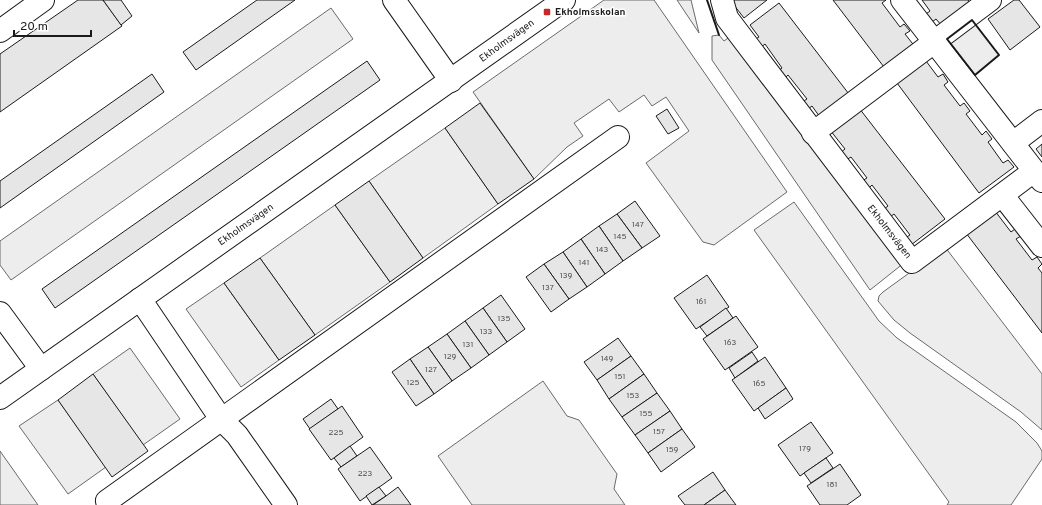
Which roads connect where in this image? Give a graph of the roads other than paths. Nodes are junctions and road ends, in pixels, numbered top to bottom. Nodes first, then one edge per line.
1 (44, 0) edge
2 (394, 0) edge
3 (564, 0) edge
4 (722, 0) edge
5 (902, 0) edge
6 (990, 0) edge
7 (0, 31) edge
8 (934, 42) junction
9 (451, 81) junction
10 (1042, 121) edge
11 (813, 133) junction
12 (618, 137) dead end
13 (1013, 143) junction
14 (1038, 176) edge
15 (1003, 196) junction
16 (1039, 235) edge
17 (140, 299) junction
18 (0, 313) edge
19 (41, 369) junction
20 (0, 398) edge
21 (222, 419) junction
22 (108, 505) edge
23 (286, 505) edge

1 - 7 street
2 - 9 street
3 - 9 street, Ekholmsvägen
4 - 11 street, Ekholmsvägen
5 - 8 street, Ekholmsvägen
6 - 8 street
8 - 11 street
8 - 13 street, Ekholmsvägen
9 - 17 street, Ekholmsvägen
10 - 13 street
11 - 15 street, Ekholmsvägen
12 - 21 street
13 - 14 street, Ekholmsvägen
14 - 15 street, Ekholmsvägen
15 - 16 street
17 - 19 street, Ekholmsvägen
17 - 21 street
18 - 19 street
19 - 20 street, Ekholmsvägen
21 - 22 street
21 - 23 street

